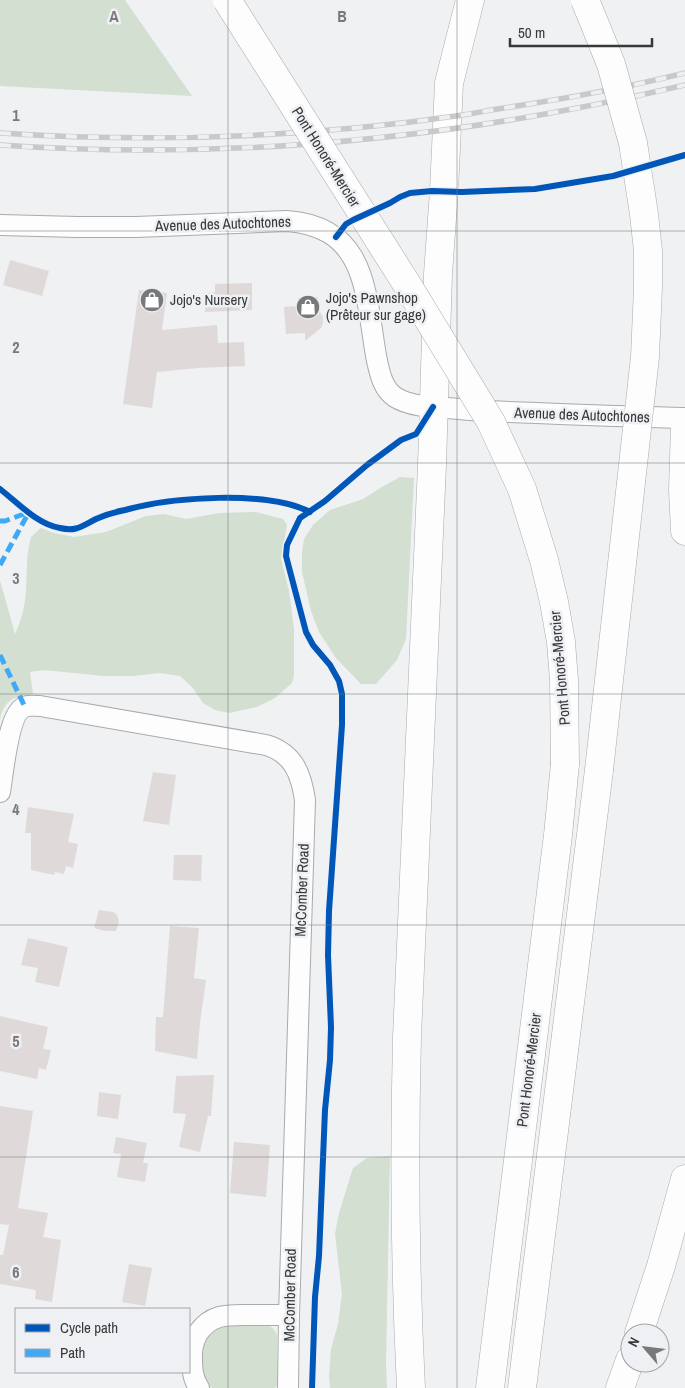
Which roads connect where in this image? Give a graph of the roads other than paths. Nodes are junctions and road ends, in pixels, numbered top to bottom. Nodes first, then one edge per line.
1 (227, 0) edge
2 (470, 0) edge
3 (585, 0) edge
4 (0, 225) edge
5 (433, 407) junction
6 (685, 418) edge
7 (685, 426) edge
8 (685, 531) edge
9 (0, 792) edge
10 (685, 1179) edge
11 (289, 1315) junction
12 (642, 1323) edge
13 (625, 1373) edge
14 (199, 1388) edge
15 (288, 1388) edge
16 (411, 1388) edge
17 (490, 1388) edge
18 (522, 1388) edge
19 (620, 1388) edge

1 - 17 highway, Pont Honoré-Mercier, bridge
2 - 5 highway
3 - 18 highway, bridge
4 - 5 street, Avenue des Autochtones
5 - 6 street, Avenue des Autochtones
5 - 16 highway
7 - 8 highway
9 - 11 street, McComber Road
10 - 12 highway
11 - 14 street
11 - 15 street, McComber Road
13 - 19 highway

